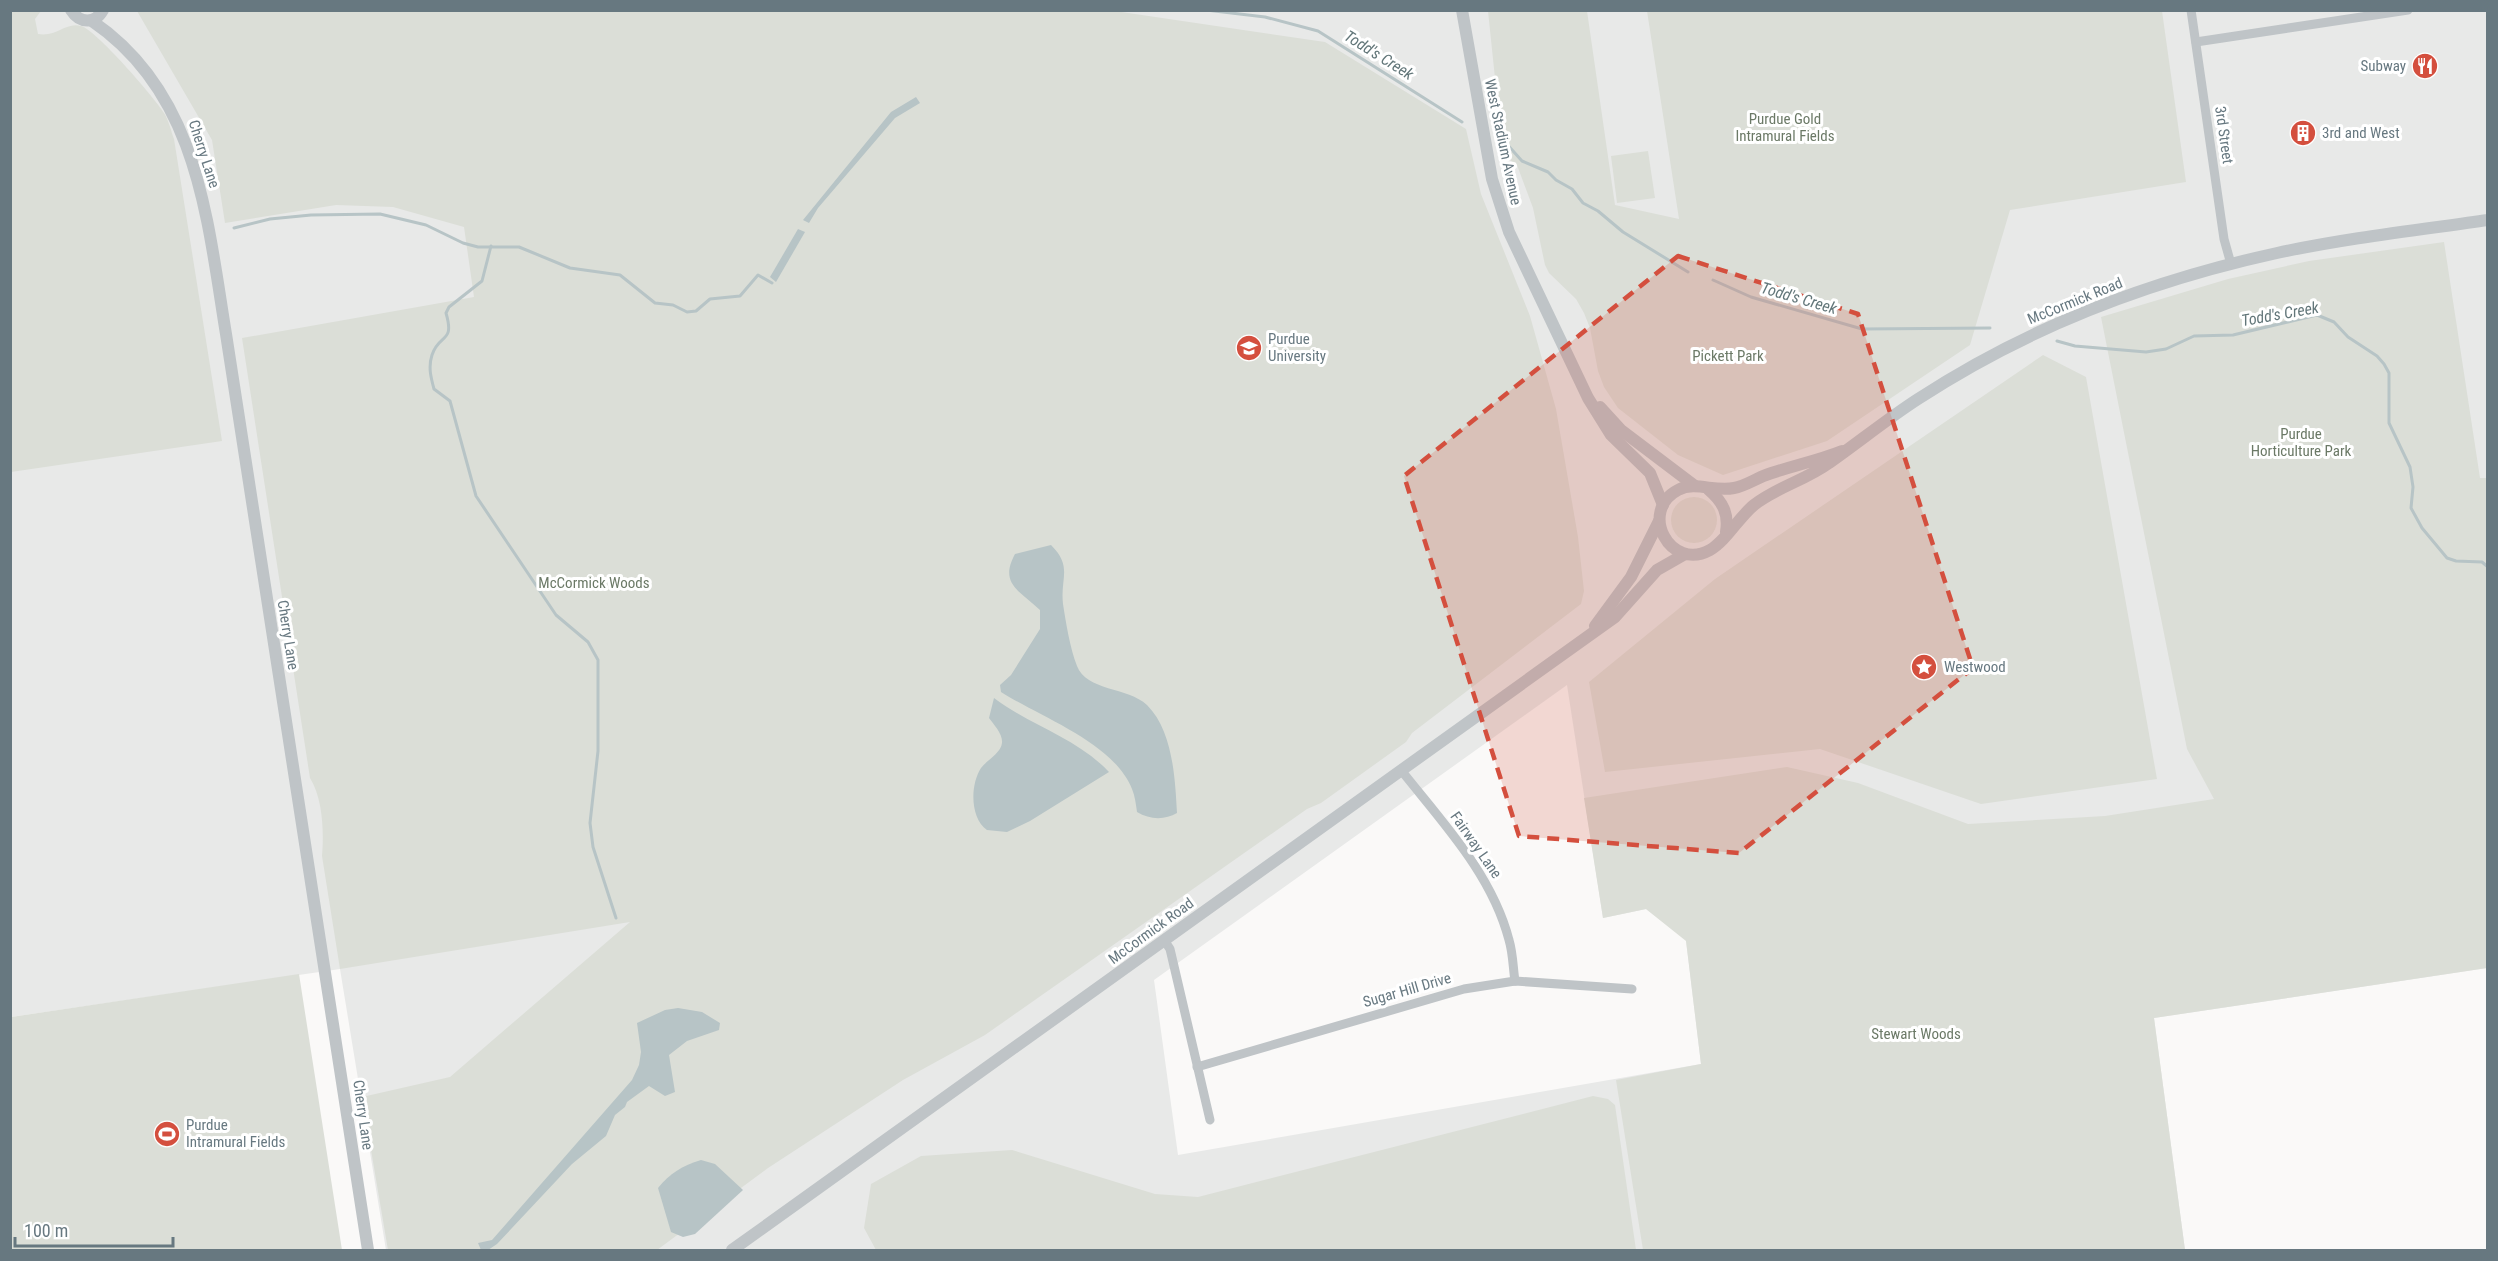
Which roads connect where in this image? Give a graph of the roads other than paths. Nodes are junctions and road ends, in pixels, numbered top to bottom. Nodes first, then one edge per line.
1 (71, 10) edge
2 (1462, 10) edge
3 (2191, 10) edge
4 (2408, 10) edge
5 (103, 11) edge
6 (92, 21) junction
7 (2196, 42) junction
8 (122, 45) junction
9 (2487, 220) edge
10 (2231, 264) junction
11 (1576, 371) junction
12 (1842, 451) junction
13 (1695, 486) junction
14 (1709, 490) junction
15 (1663, 505) junction
16 (1659, 520) junction
17 (1726, 534) junction
18 (1685, 555) junction
19 (1587, 636) junction
20 (1401, 770) junction
21 (1164, 940) junction
22 (1515, 981) junction
23 (1632, 989) dead end
24 (1197, 1067) junction
25 (1210, 1120) dead end
26 (368, 1251) edge
27 (732, 1251) edge

1 - 6 street, Cherry Lane
2 - 11 street, West Stadium Avenue
3 - 7 street, 3rd Street
4 - 7 street
5 - 6 street
5 - 8 street, Cherry Lane
6 - 8 street, Cherry Lane
7 - 10 street, 3rd Street
8 - 26 street, Cherry Lane
9 - 10 street, McCormick Road
10 - 12 street, McCormick Road
11 - 13 street, West Stadium Avenue
11 - 15 street, West Stadium Avenue
12 - 14 street
12 - 17 street, McCormick Road
13 - 14 street
13 - 15 street
14 - 17 street
15 - 16 street
16 - 18 street
16 - 19 street, McCormick Road
17 - 18 street
18 - 19 street, McCormick Road
19 - 20 street, McCormick Road
20 - 21 street, McCormick Road
20 - 22 street, Fairway Lane
21 - 24 street
21 - 27 street, McCormick Road
22 - 23 street, Sugar Hill Drive
22 - 24 street, Sugar Hill Drive
24 - 25 street

